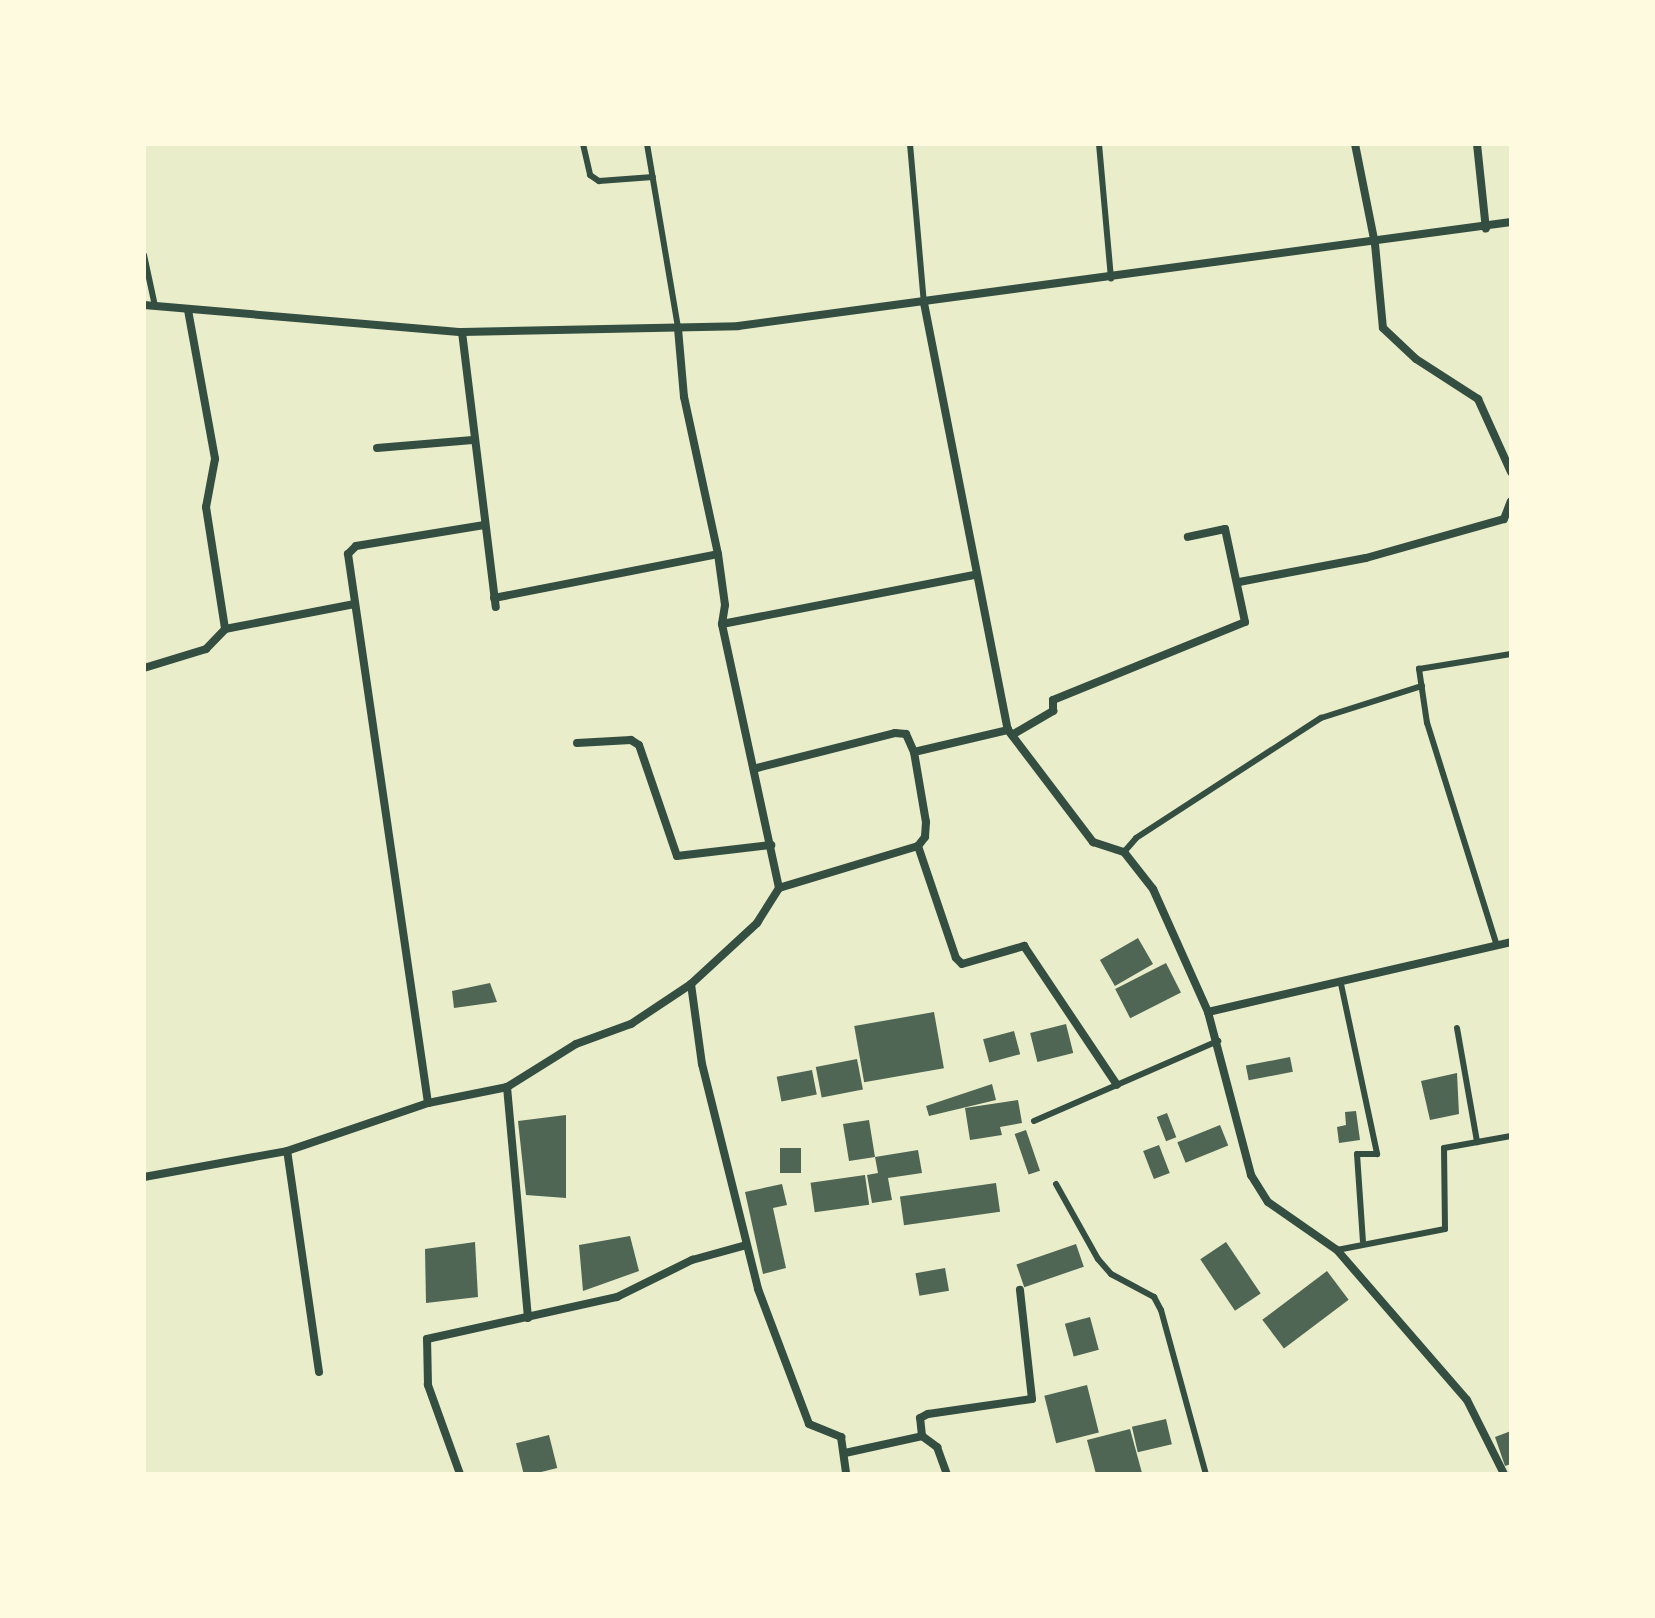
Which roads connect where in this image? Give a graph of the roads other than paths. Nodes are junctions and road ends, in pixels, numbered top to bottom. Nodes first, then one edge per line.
1 (583, 144) edge
2 (647, 144) edge
3 (910, 144) edge
4 (1099, 144) edge
5 (1355, 144) edge
6 (1477, 144) edge
7 (653, 177) junction
8 (1511, 222) edge
9 (1486, 229) junction
10 (1375, 244) junction
11 (144, 255) edge
12 (1111, 278) junction
13 (924, 303) junction
14 (144, 305) edge
15 (155, 306) junction
16 (188, 310) junction
17 (678, 328) junction
18 (462, 332) junction
19 (473, 440) junction
20 (377, 448) dead end
21 (1511, 472) edge
22 (1511, 501) edge
23 (484, 525) junction
24 (1188, 537) dead end
25 (718, 554) junction
26 (975, 575) junction
27 (1239, 582) junction
28 (355, 604) junction
29 (722, 624) junction
30 (225, 629) junction
31 (1511, 654) edge
32 (144, 668) edge
33 (1422, 686) junction
34 (1010, 732) junction
35 (577, 743) dead end
36 (914, 752) junction
37 (757, 768) junction
38 (771, 845) junction
39 (918, 846) junction
40 (1124, 852) junction
41 (779, 888) junction
42 (1511, 942) edge
43 (1497, 946) junction
44 (691, 984) junction
45 (1341, 984) junction
46 (1208, 1012) junction
47 (1457, 1028) dead end
48 (1218, 1041) junction
49 (1117, 1085) junction
50 (507, 1087) junction
51 (428, 1103) junction
52 (1034, 1121) dead end
53 (1511, 1136) edge
54 (1477, 1142) junction
55 (287, 1151) junction
56 (144, 1177) edge
57 (1056, 1184) dead end
58 (1363, 1241) junction
59 (746, 1245) junction
60 (1337, 1250) junction
61 (1020, 1290) dead end
62 (528, 1318) junction
63 (319, 1372) dead end
64 (922, 1436) junction
65 (845, 1453) junction
66 (460, 1474) edge
67 (846, 1474) edge
68 (947, 1474) edge
69 (1206, 1474) edge
70 (1504, 1474) edge

1 - 7 lane
2 - 7 lane
3 - 13 lane
4 - 12 lane
5 - 10 street
6 - 9 street
7 - 17 lane
8 - 9 street
9 - 10 street
10 - 12 street
10 - 21 street
11 - 15 lane
12 - 13 street
13 - 17 street
13 - 26 street
14 - 15 street
15 - 16 street
16 - 18 street
16 - 30 street
17 - 18 street
17 - 25 street
18 - 19 street
19 - 20 street
19 - 23 street
22 - 27 street
23 - 25 street
23 - 28 street
24 - 27 street
25 - 29 street
26 - 29 street
26 - 34 street
27 - 34 street
28 - 30 street
28 - 51 street
29 - 37 street
30 - 32 street
31 - 33 lane
33 - 40 lane
33 - 43 lane
34 - 36 street
34 - 40 street
35 - 38 street
36 - 37 street
36 - 39 street
37 - 38 street
38 - 41 street
39 - 41 street
39 - 49 street
40 - 46 street
41 - 44 street
42 - 43 street
43 - 45 street
44 - 50 street
44 - 59 street
45 - 46 street
45 - 58 lane
46 - 48 street
47 - 54 lane
48 - 49 lane
48 - 60 street
49 - 52 lane
50 - 51 street
50 - 62 street
51 - 55 street
53 - 54 lane
54 - 58 lane
55 - 56 street
55 - 63 street
57 - 69 lane
58 - 60 lane
59 - 62 street
59 - 65 street
60 - 70 street
61 - 64 street
62 - 66 street
64 - 65 street
64 - 68 street
65 - 67 street

